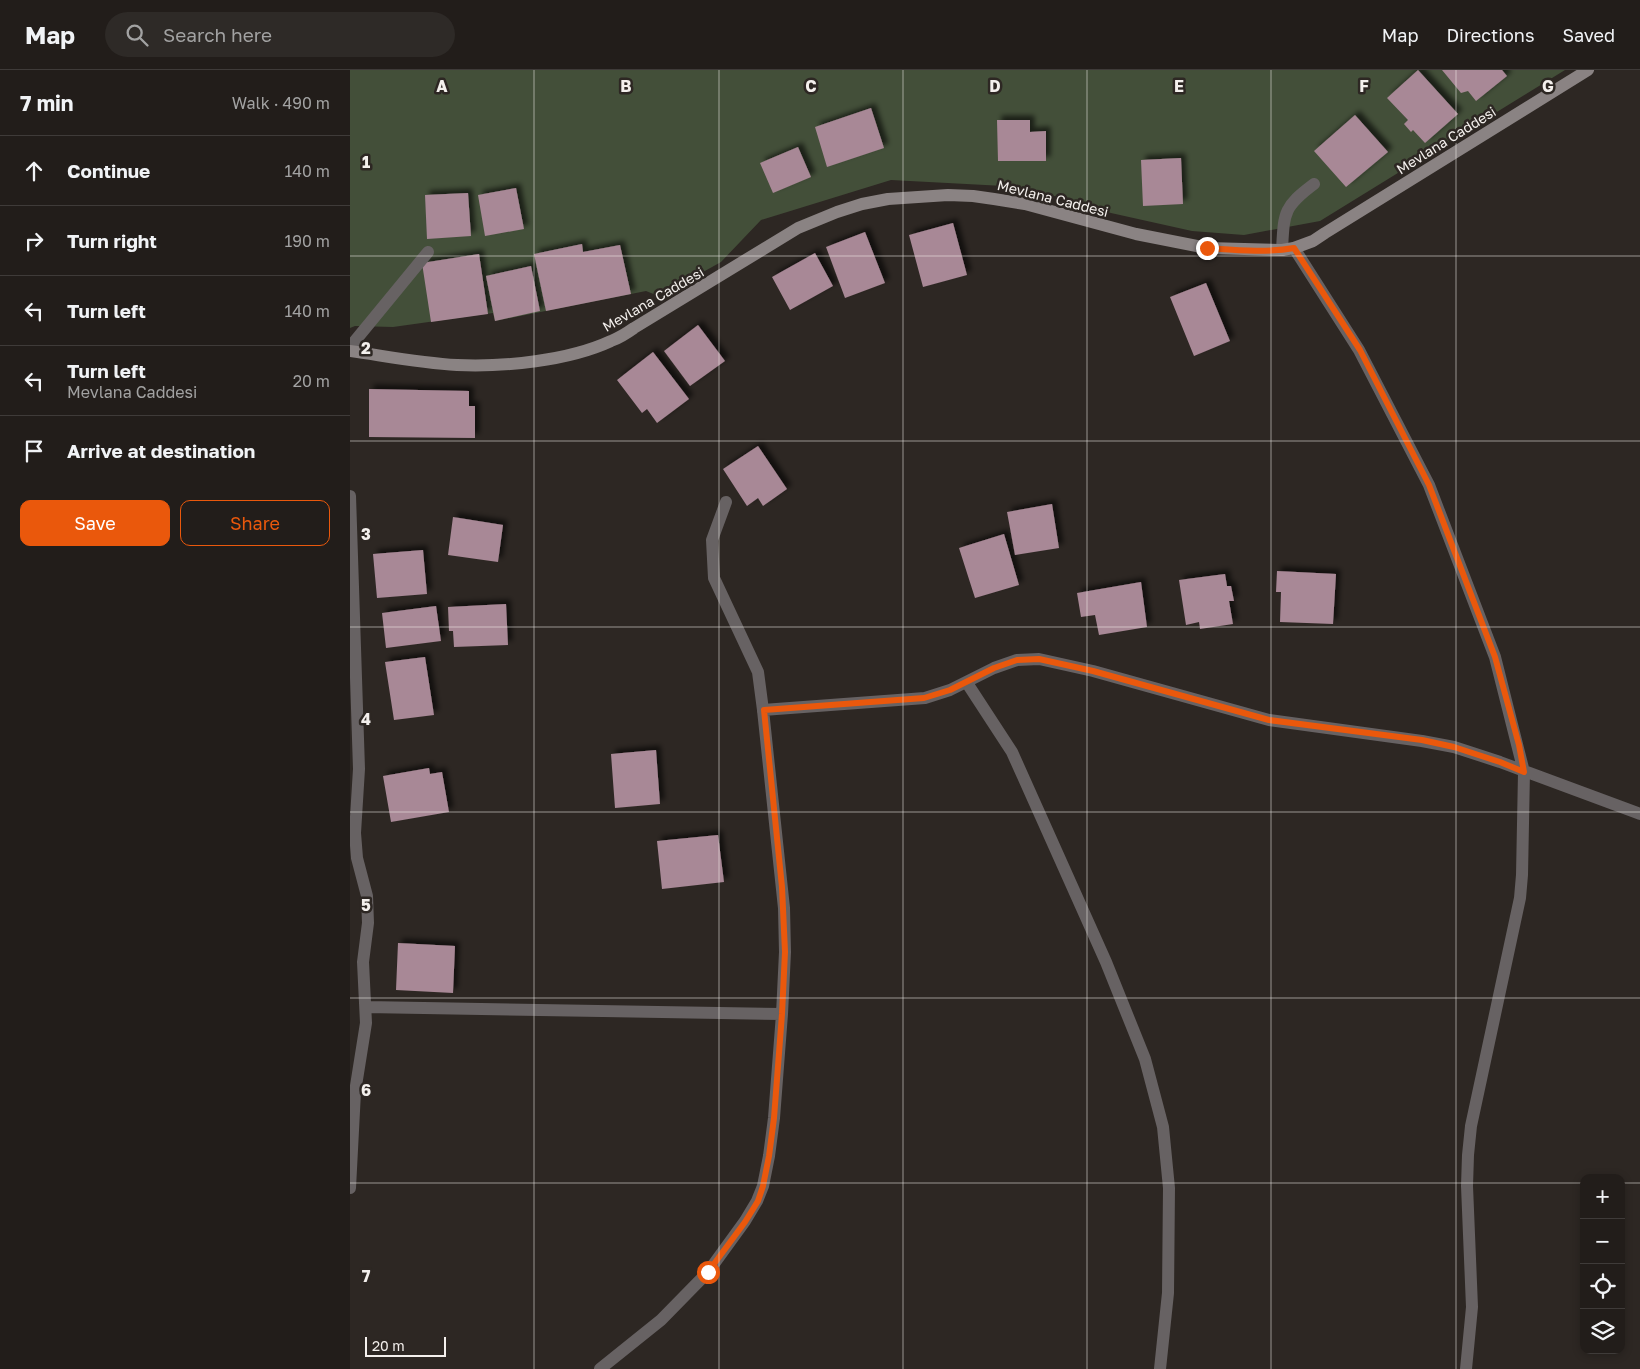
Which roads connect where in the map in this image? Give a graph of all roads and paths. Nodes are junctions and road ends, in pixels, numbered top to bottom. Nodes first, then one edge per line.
1 (1588, 70) edge
2 (1314, 184) dead end
3 (1288, 249) junction
4 (428, 252) dead end
5 (350, 347) edge
6 (350, 351) edge
7 (350, 496) edge
8 (726, 502) dead end
9 (967, 683) junction
10 (764, 710) junction
11 (1524, 772) junction
12 (1640, 814) edge
13 (366, 1007) junction
14 (782, 1014) junction
15 (350, 1188) edge
16 (600, 1369) edge
17 (1160, 1369) edge
18 (1466, 1369) edge

1 - 3 street, Mevlana Caddesi
2 - 3 street
3 - 6 street, Mevlana Caddesi
3 - 11 street
4 - 5 street
7 - 13 street
8 - 10 street
9 - 10 street
9 - 11 street
9 - 17 street
10 - 14 street
11 - 12 street
11 - 18 street
13 - 14 street
13 - 15 street
14 - 16 street

